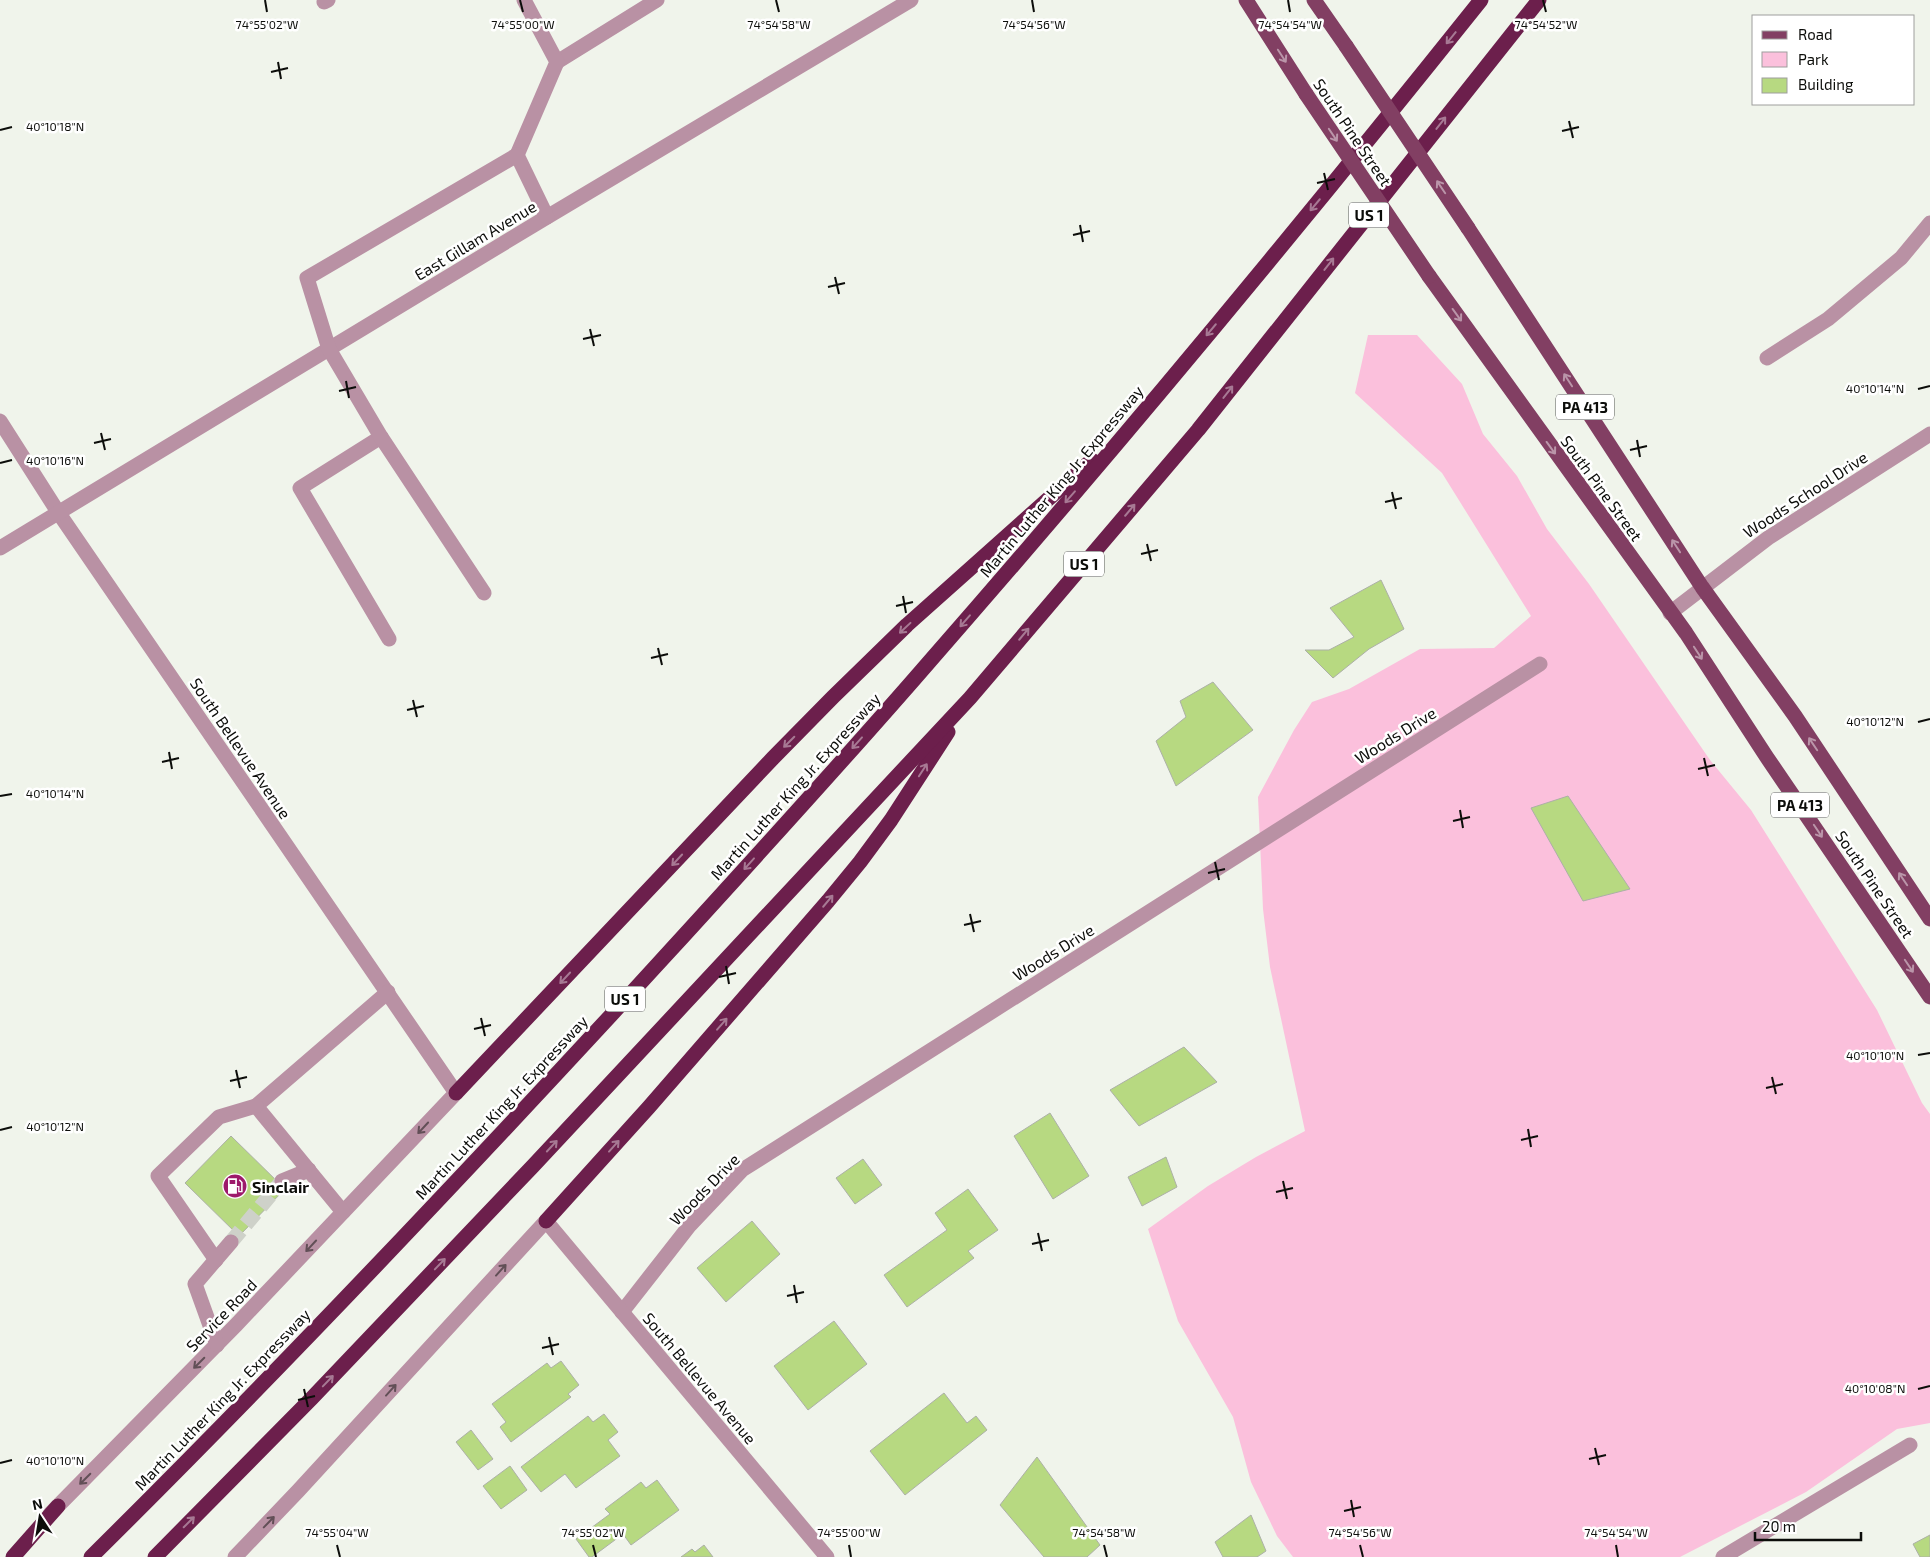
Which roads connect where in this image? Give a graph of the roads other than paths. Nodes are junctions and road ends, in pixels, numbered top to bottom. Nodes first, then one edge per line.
1 (524, 0) edge
2 (657, 0) edge
3 (911, 0) edge
4 (1246, 0) edge
5 (1314, 0) edge
6 (1481, 0) edge
7 (1539, 0) edge
8 (557, 62) junction
9 (517, 155) junction
10 (547, 216) junction
11 (1930, 224) edge
12 (329, 349) junction
13 (1767, 358) dead end
14 (1136, 420) junction
15 (0, 421) edge
16 (1930, 434) edge
17 (381, 437) junction
18 (58, 512) junction
19 (0, 548) edge
20 (1702, 587) junction
21 (484, 593) dead end
22 (1670, 613) junction
23 (390, 639) dead end
24 (1540, 664) dead end
25 (970, 698) junction
26 (1930, 919) edge
27 (388, 992) junction
28 (1930, 997) edge
29 (456, 1093) junction
30 (256, 1106) junction
31 (308, 1170) junction
32 (282, 1181) tunnel mouth
33 (343, 1212) junction
34 (546, 1221) junction
35 (232, 1242) tunnel mouth
36 (216, 1260) junction
37 (622, 1312) junction
38 (217, 1345) junction
39 (1910, 1445) dead end
40 (58, 1506) junction
41 (6, 1557) edge
42 (13, 1557) edge
43 (91, 1557) edge
44 (155, 1557) edge
45 (235, 1557) edge
46 (827, 1557) edge
47 (1723, 1557) edge

1 - 8 street
2 - 8 street
3 - 10 street, East Gillam Avenue
4 -> 22 main road, South Pine Street / PA 413, bridge
20 -> 5 main road, South Pine Street / PA 413, bridge
6 -> 14 highway, Martin Luther King Jr. Expressway / US 1
25 -> 7 highway, US 1
8 - 9 street
9 - 10 street
9 - 12 street
10 - 12 street, East Gillam Avenue
11 - 13 street
12 - 17 street
12 - 18 street, East Gillam Avenue
14 -> 29 highway
14 -> 43 highway, Martin Luther King Jr. Expressway / US 1
15 - 18 street, South Bellevue Avenue
16 - 20 street, Woods School Drive
17 - 21 street
17 - 23 street
18 - 19 street, East Gillam Avenue
18 - 27 street, South Bellevue Avenue
20 - 22 street
26 -> 20 main road, South Pine Street / PA 413
22 -> 28 main road, South Pine Street / PA 413
24 - 37 street, Woods Drive
34 -> 25 highway
44 -> 25 highway, US 1
27 - 29 street, South Bellevue Avenue
27 - 30 street
29 -> 33 street, Service Road
30 - 31 street
30 - 36 street
31 - 32 street
31 - 33 street
33 -> 38 street, Service Road
34 - 37 street, South Bellevue Avenue
45 -> 34 street
35 - 36 street
36 - 38 street
37 - 46 street, South Bellevue Avenue
38 -> 40 street, Service Road
39 - 47 street
40 - 41 street, Service Road
40 - 42 highway

